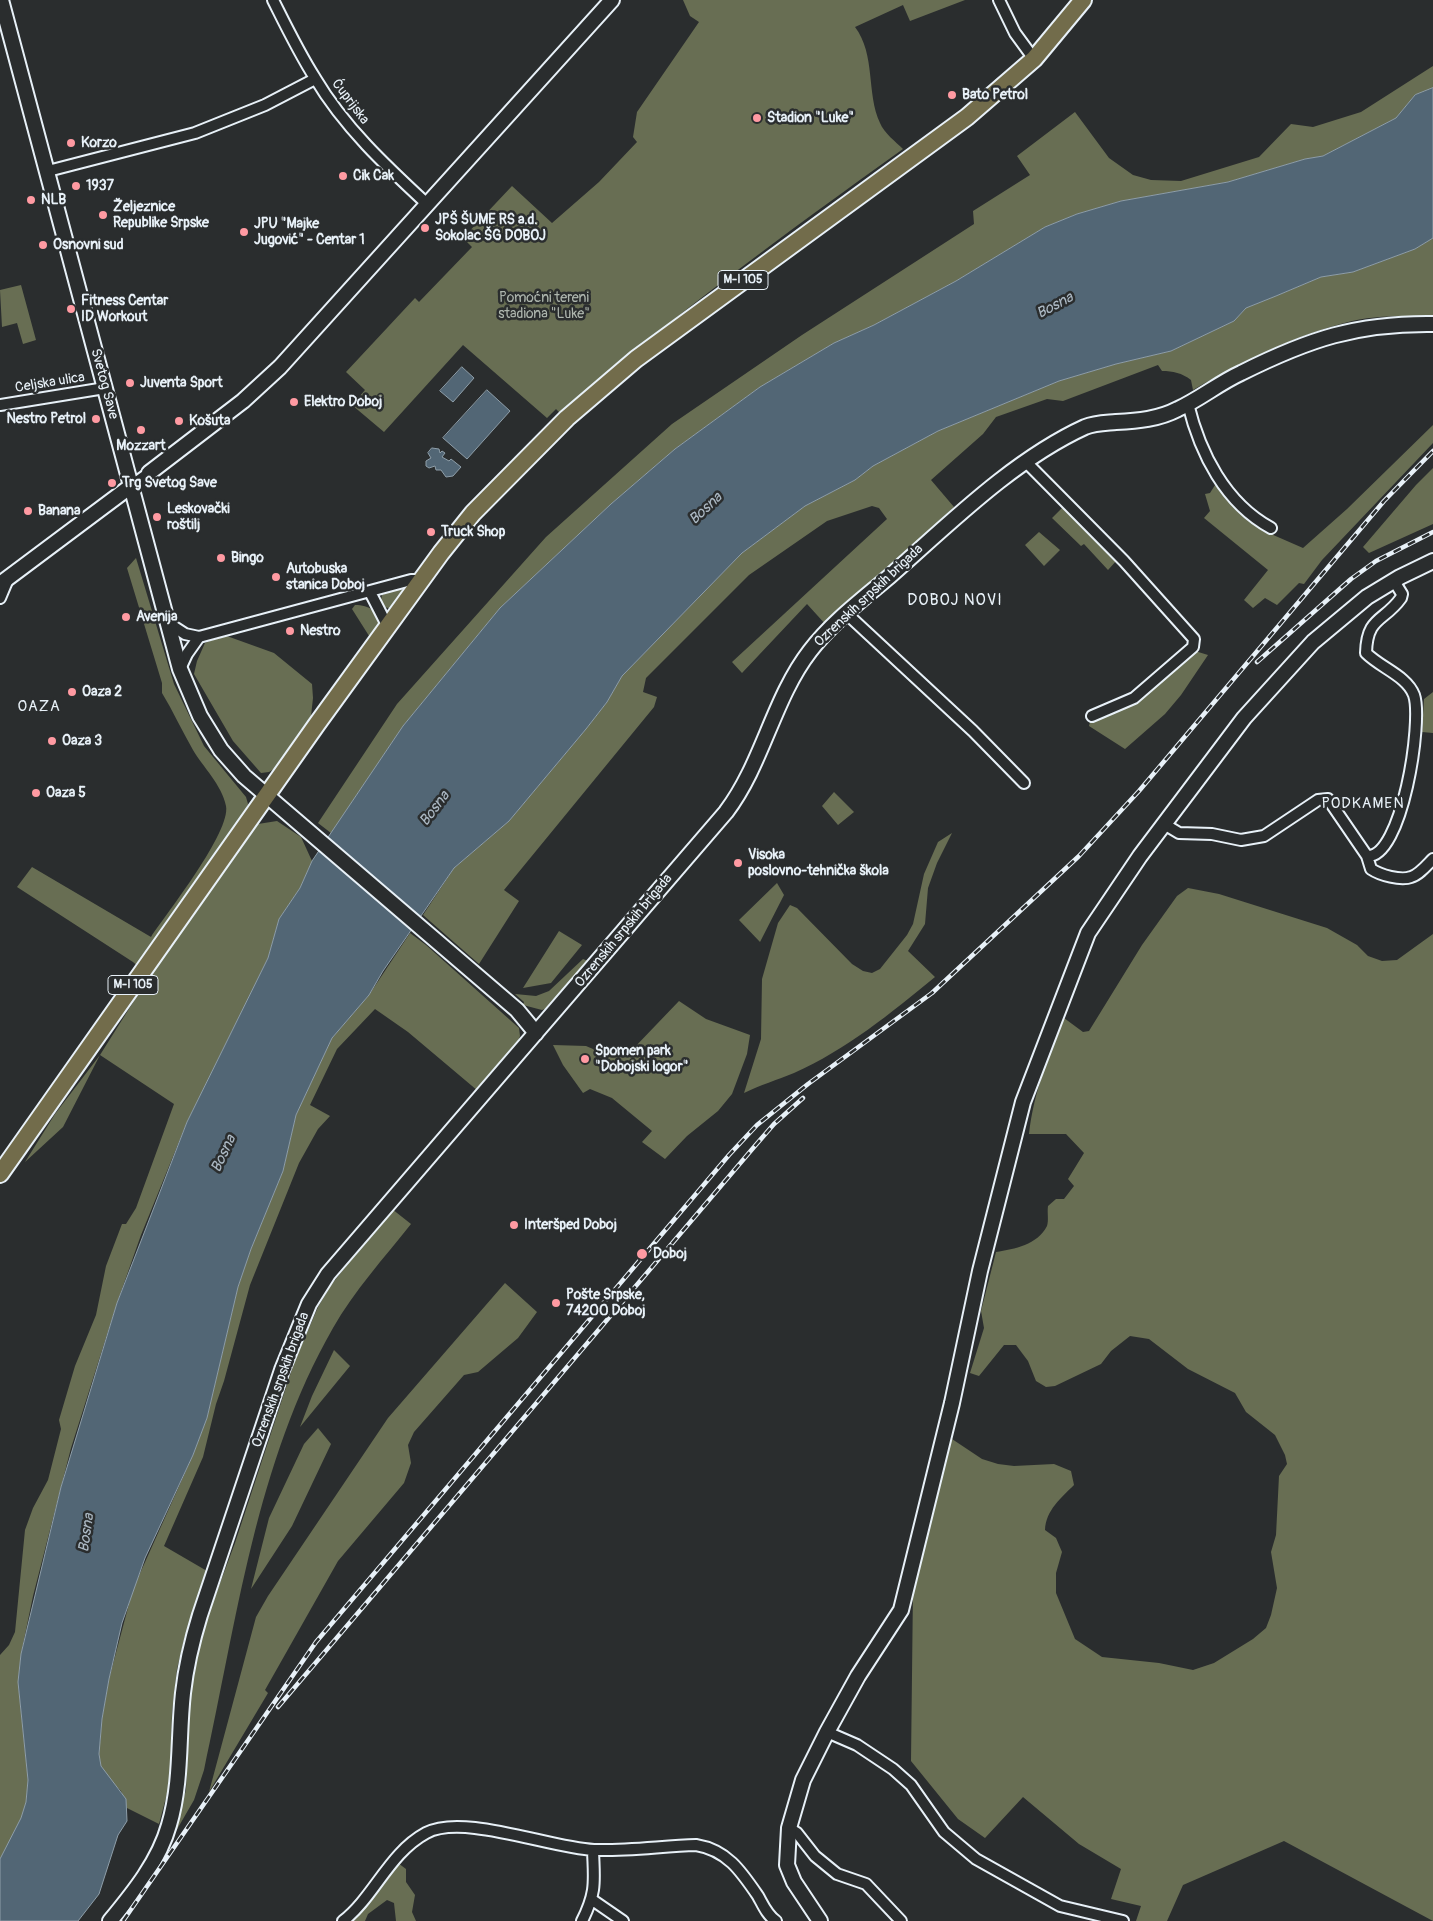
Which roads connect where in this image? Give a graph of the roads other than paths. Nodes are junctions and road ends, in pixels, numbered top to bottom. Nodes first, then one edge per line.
1 (1, 0) edge
2 (273, 0) edge
3 (612, 0) edge
4 (999, 0) edge
5 (1083, 0) edge
6 (1034, 59) junction
7 (315, 79) junction
8 (48, 171) junction
9 (427, 204) junction
10 (1433, 324) edge
11 (105, 388) junction
12 (1188, 404) junction
13 (0, 405) edge
14 (1026, 462) junction
15 (149, 473) joint
16 (131, 486) junction
17 (1272, 528) dead end
18 (1433, 561) edge
19 (422, 580) junction
20 (4, 581) edge
21 (1394, 581) junction
22 (370, 592) junction
23 (0, 598) edge
24 (847, 614) junction
25 (168, 623) junction
26 (388, 627) junction
27 (199, 637) junction
28 (180, 669) junction
29 (1092, 716) dead end
30 (1024, 783) dead end
31 (267, 796) junction
32 (1164, 824) junction
33 (1367, 856) junction
34 (1433, 859) edge
35 (536, 1033) junction
36 (0, 1174) edge
37 (828, 1732) junction
38 (789, 1828) junction
39 (593, 1850) junction
40 (592, 1899) junction
41 (110, 1921) edge
42 (343, 1921) edge
43 (582, 1921) edge
44 (624, 1921) edge
45 (775, 1921) edge
46 (820, 1921) edge
47 (901, 1921) edge
48 (1123, 1921) edge

1 - 8 street, Svetog Save
2 - 7 street, Ćuprijska
3 - 9 street
4 - 6 street
5 - 6 main road, M-I 105
6 - 19 main road, M-I 105
7 - 8 street
7 - 9 street, Ćuprijska
8 - 11 street, Svetog Save
9 - 15 street
10 - 12 street, Ozrenskih srpskih brigada
11 - 13 street, Celjska ulica
11 - 16 street, Svetog Save
12 - 14 street, Ozrenskih srpskih brigada
12 - 17 street
14 - 24 street, Ozrenskih srpskih brigada
14 - 29 street
15 - 16 street
16 - 20 street
16 - 25 street, Svetog Save
18 - 21 street
19 - 22 street
19 - 26 main road, M-I 105
20 - 23 street
21 - 32 street
21 - 33 street
22 - 26 street
22 - 27 street
24 - 30 street
24 - 35 street, Ozrenskih srpskih brigada
25 - 27 street
25 - 28 street, Svetog Save
26 - 31 main road, M-I 105
27 - 28 street
28 - 31 street, Svetog Save
31 - 35 street, Svetog Save
31 - 36 main road, M-I 105
32 - 33 street
32 - 37 street
33 - 34 street
35 - 41 street, Ozrenskih srpskih brigada
37 - 38 street
37 - 48 street
38 - 46 street
38 - 47 street
39 - 40 street
39 - 42 street
39 - 45 street
40 - 43 street
40 - 44 street

